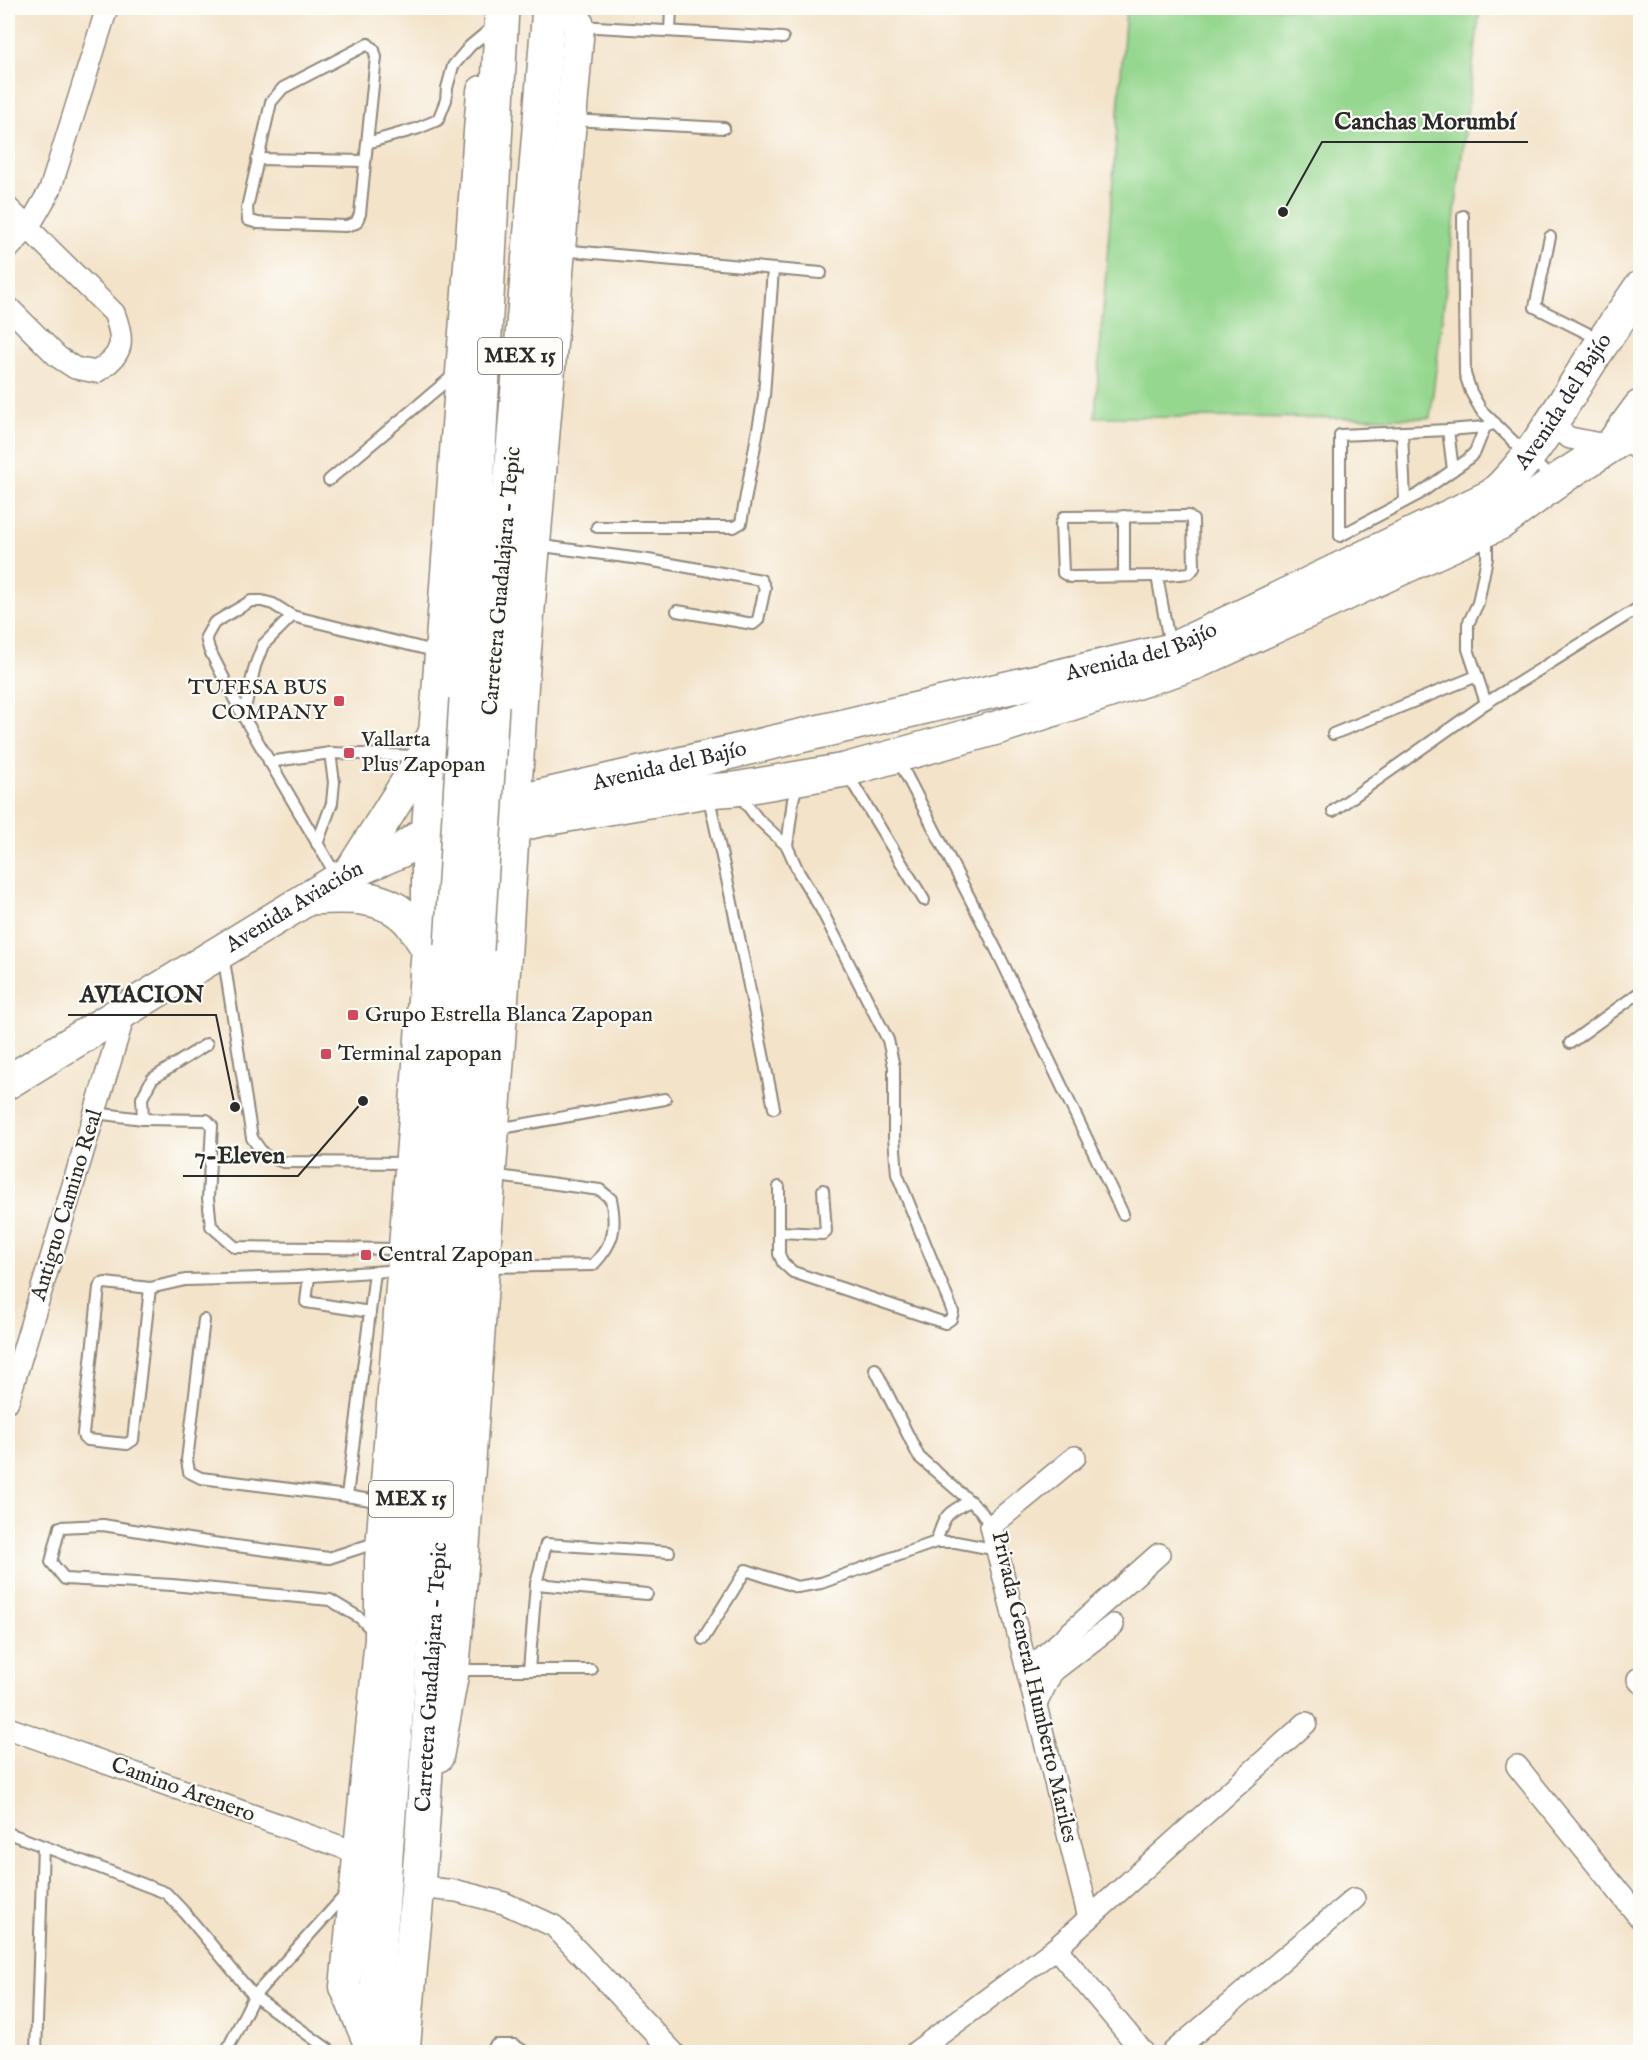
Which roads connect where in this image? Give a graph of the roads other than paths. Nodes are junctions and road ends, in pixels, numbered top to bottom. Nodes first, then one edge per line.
1 (106, 8) edge
2 (549, 8) edge
3 (670, 8) edge
4 (576, 17) edge
5 (502, 22) edge
6 (670, 31) junction
7 (783, 38) dead end
8 (571, 120) junction
9 (724, 128) dead end
10 (367, 143) junction
11 (257, 159) junction
12 (365, 161) junction
13 (8, 208) edge
14 (1462, 216) dead end
15 (28, 228) junction
16 (1550, 237) dead end
17 (8, 249) edge
18 (560, 250) junction
19 (773, 269) junction
20 (821, 273) dead end
21 (1641, 288) edge
22 (8, 307) edge
23 (1604, 341) junction
24 (461, 369) junction
25 (1640, 408) edge
26 (1490, 425) junction
27 (1550, 426) junction
28 (1448, 430) junction
29 (1402, 432) junction
30 (1626, 448) edge
31 (1529, 454) junction
32 (1453, 470) junction
33 (329, 480) dead end
34 (1556, 483) junction
35 (1405, 501) junction
36 (1124, 516) junction
37 (597, 527) dead end
38 (1487, 529) junction
39 (535, 545) junction
40 (1124, 576) junction
41 (1157, 576) junction
42 (1641, 607) edge
43 (677, 611) dead end
44 (292, 616) junction
45 (1171, 650) junction
46 (439, 664) junction
47 (1477, 676) junction
48 (523, 685) junction
49 (479, 702) junction
50 (1486, 703) junction
51 (243, 716) junction
52 (1333, 734) dead end
53 (429, 746) junction
54 (330, 753) junction
55 (896, 756) junction
56 (269, 762) junction
57 (845, 770) junction
58 (800, 777) junction
59 (721, 790) junction
60 (1333, 811) dead end
61 (515, 814) junction
62 (317, 844) junction
63 (418, 846) junction
64 (787, 846) junction
65 (345, 876) junction
66 (311, 898) junction
67 (924, 900) dead end
68 (465, 950) junction
69 (223, 951) junction
70 (1641, 992) edge
71 (126, 1009) junction
72 (1570, 1043) dead end
73 (207, 1044) dead end
74 (8, 1083) edge
75 (665, 1099) dead end
76 (774, 1108) dead end
77 (94, 1113) junction
78 (143, 1119) junction
79 (494, 1130) junction
80 (410, 1163) junction
81 (491, 1175) junction
82 (778, 1188) dead end
83 (823, 1190) dead end
84 (1123, 1214) dead end
85 (778, 1232) junction
86 (393, 1264) junction
87 (484, 1267) junction
88 (309, 1276) junction
89 (150, 1288) junction
90 (370, 1312) junction
91 (204, 1320) dead end
92 (875, 1370) dead end
93 (8, 1401) edge
94 (1076, 1457) dead end
95 (347, 1496) junction
96 (970, 1501) junction
97 (384, 1502) junction
98 (992, 1526) junction
99 (381, 1541) junction
100 (936, 1542) junction
101 (998, 1550) junction
102 (669, 1552) dead end
103 (1159, 1554) dead end
104 (536, 1584) junction
105 (647, 1594) dead end
106 (1113, 1625) dead end
107 (380, 1639) junction
108 (703, 1639) dead end
109 (529, 1670) junction
110 (591, 1670) dead end
111 (1028, 1670) junction
112 (443, 1671) junction
113 (1036, 1704) junction
114 (1306, 1723) dead end
115 (8, 1728) edge
116 (1517, 1766) dead end
117 (8, 1833) edge
118 (43, 1846) junction
119 (358, 1852) junction
120 (419, 1866) junction
121 (355, 1884) junction
122 (1354, 1899) dead end
123 (1089, 1918) junction
124 (1641, 1918) edge
125 (1056, 1948) junction
126 (254, 1995) junction
127 (36, 2052) edge
128 (226, 2052) edge
129 (332, 2052) edge
130 (382, 2052) edge
131 (490, 2052) edge
132 (525, 2052) edge
133 (673, 2052) edge
134 (916, 2052) edge
135 (1143, 2052) edge
136 (1173, 2052) edge

1 - 15 street
2 - 49 main road, Carretera Guadalajara - Tepic / MEX 15
3 - 6 lane
4 - 6 lane
4 - 8 main road
5 - 10 lane
5 - 24 main road
5 - 49 main road, Carretera Guadalajara - Tepic / MEX 15
6 - 7 lane
8 - 9 lane
8 - 18 main road
10 - 11 lane
10 - 12 lane
11 - 12 lane
11 - 12 lane
13 - 15 street
14 - 26 lane
15 - 17 street
15 - 22 street
16 - 23 lane
18 - 19 lane
18 - 39 main road
19 - 20 lane
19 - 37 lane
21 - 23 main road, Avenida del Bajío
23 - 27 main road, Avenida del Bajío
24 - 33 lane
24 - 46 main road
25 - 30 main road, Avenida del Bajío
26 - 28 lane
26 - 31 lane
26 - 32 lane
27 - 30 street
27 - 31 main road, Avenida del Bajío
28 - 29 lane
28 - 32 lane
29 - 35 lane
29 - 35 lane
30 - 34 main road, Avenida del Bajío
31 - 34 lane
31 - 45 main road, Avenida del Bajío
32 - 35 lane
34 - 38 main road, Avenida del Bajío
36 - 40 lane
36 - 40 lane
36 - 41 lane
38 - 47 lane
38 - 55 main road, Avenida del Bajío
39 - 43 lane
39 - 48 main road
40 - 41 lane
41 - 45 lane
42 - 50 lane
44 - 46 lane
44 - 51 lane
44 - 51 lane
45 - 61 main road, Avenida del Bajío
46 - 48 main road
46 - 53 main road
47 - 50 lane
47 - 52 lane
48 - 61 main road
49 - 68 main road, Carretera Guadalajara - Tepic / MEX 15, bridge
50 - 60 lane
51 - 56 lane
53 - 54 lane
53 - 63 main road
53 - 65 main road
54 - 56 lane
54 - 62 lane
55 - 57 main road, Avenida del Bajío
55 - 84 lane
56 - 62 lane
57 - 58 main road, Avenida del Bajío
57 - 67 lane
58 - 59 main road, Avenida del Bajío
58 - 64 lane
59 - 61 main road, Avenida del Bajío
59 - 64 lane
59 - 76 lane
61 - 63 main road, Avenida Aviación
61 - 68 main road
62 - 65 lane
63 - 65 main road, Avenida Aviación
63 - 68 main road
64 - 85 lane
65 - 66 main road, Avenida Aviación
66 - 68 main road
66 - 69 main road, Avenida Aviación
68 - 79 main road
68 - 80 main road
68 - 112 main road, Carretera Guadalajara - Tepic / MEX 15
68 - 130 main road, Carretera Guadalajara - Tepic / MEX 15
69 - 71 main road, Avenida Aviación
69 - 80 lane
70 - 72 lane
71 - 74 main road, Avenida Aviación
71 - 77 street, Antiguo Camino Real
73 - 78 lane
75 - 79 lane
77 - 78 lane
77 - 93 street, Antiguo Camino Real
78 - 86 lane
79 - 81 main road
80 - 86 main road
81 - 87 main road
81 - 87 lane
82 - 85 lane
83 - 85 lane
86 - 88 lane
86 - 90 lane
86 - 97 main road
87 - 112 main road
88 - 89 lane
88 - 90 lane
89 - 89 lane
90 - 95 lane
91 - 95 lane
92 - 96 lane
94 - 98 street, Privada General Humberto Mariles
95 - 97 lane
96 - 98 lane
96 - 100 lane
97 - 99 main road
98 - 101 street, Privada General Humberto Mariles
99 - 107 main road
99 - 107 lane
100 - 101 lane
100 - 108 lane
101 - 111 street, Privada General Humberto Mariles
102 - 104 lane
103 - 111 street
104 - 105 lane
104 - 109 lane
106 - 113 street
107 - 119 main road
109 - 110 lane
109 - 112 lane
111 - 113 street, Privada General Humberto Mariles
112 - 120 main road, Carretera Guadalajara - Tepic / MEX 15
113 - 123 street, Privada General Humberto Mariles
114 - 123 street
115 - 119 street, Camino Arenero
116 - 124 street
117 - 118 lane
118 - 126 lane
118 - 127 lane
119 - 121 main road
120 - 130 main road, Carretera Guadalajara - Tepic / MEX 15
120 - 133 street
121 - 126 lane
121 - 130 main road
122 - 136 street
123 - 125 street
125 - 134 street
125 - 135 street
126 - 128 lane
126 - 129 lane
131 - 132 lane

